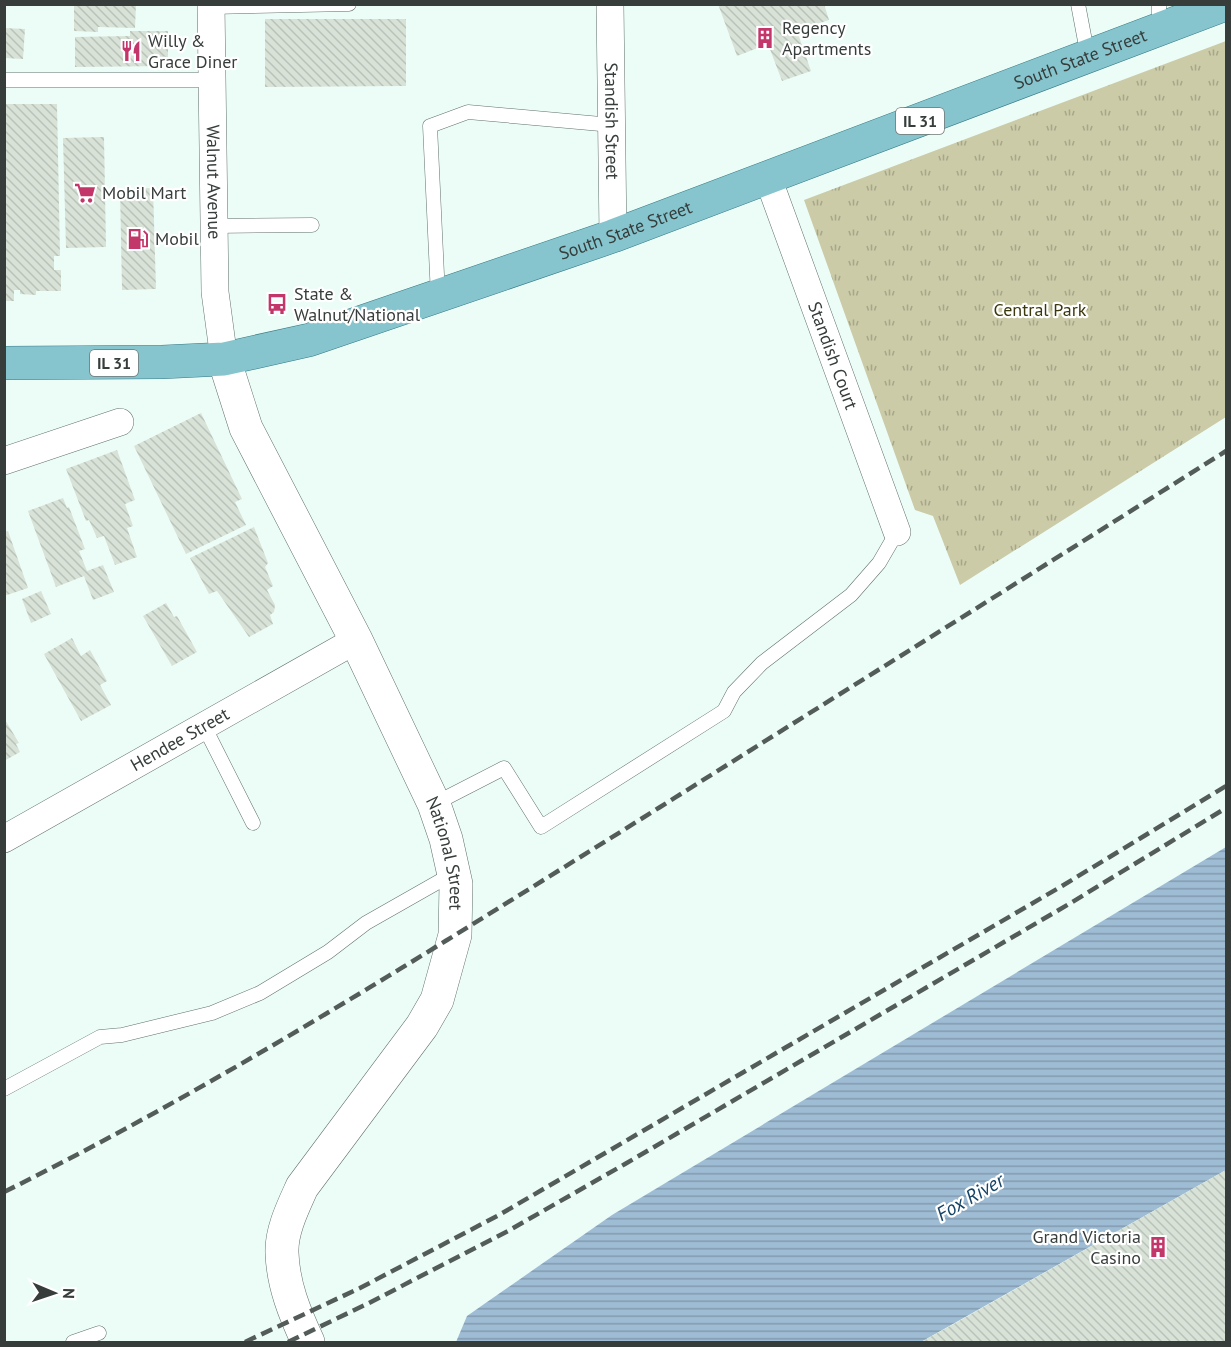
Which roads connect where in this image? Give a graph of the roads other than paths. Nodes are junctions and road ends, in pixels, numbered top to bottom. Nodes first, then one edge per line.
1 (349, 4) edge
2 (610, 4) edge
3 (1078, 4) edge
4 (1227, 4) edge
5 (211, 6) edge
6 (1160, 17) edge
7 (1088, 57) junction
8 (4, 80) edge
9 (212, 80) junction
10 (612, 125) junction
11 (768, 178) junction
12 (312, 225) dead end
13 (214, 226) junction
14 (613, 236) junction
15 (438, 296) junction
16 (224, 359) junction
17 (4, 363) edge
18 (120, 422) dead end
19 (4, 461) edge
20 (897, 532) joint
21 (356, 640) junction
22 (204, 726) junction
23 (434, 804) junction
24 (253, 823) dead end
25 (4, 839) edge
26 (453, 873) junction
27 (4, 1089) edge
28 (99, 1333) dead end
29 (73, 1342) edge
30 (308, 1342) edge

1 - 5 lane
2 - 10 street, Standish Street
3 - 7 lane
4 - 6 main road, South State Street / IL 31
5 - 9 street, Walnut Avenue
6 - 7 main road, South State Street / IL 31
7 - 11 main road, South State Street / IL 31
8 - 9 lane
9 - 13 street, Walnut Avenue
10 - 14 street, Standish Street
10 - 15 lane
11 - 14 main road, South State Street / IL 31
11 - 20 street, Standish Court
12 - 13 lane
13 - 16 street, Walnut Avenue
14 - 15 main road, South State Street / IL 31
15 - 16 main road, South State Street / IL 31
16 - 17 main road, South State Street / IL 31
16 - 21 street, National Street
18 - 19 street
20 - 23 lane
21 - 22 street, Hendee Street
21 - 23 street, National Street
22 - 24 lane
22 - 25 street, Hendee Street
23 - 26 street, National Street
26 - 27 lane
26 - 30 street, National Street
28 - 29 lane

